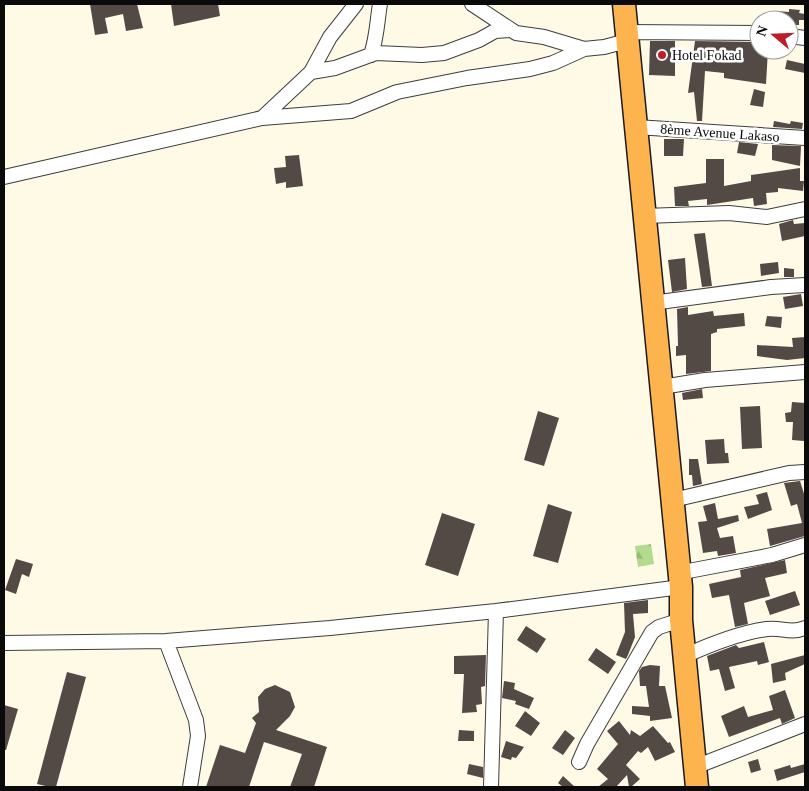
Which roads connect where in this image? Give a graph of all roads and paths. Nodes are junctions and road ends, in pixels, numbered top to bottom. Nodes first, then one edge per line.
1 (356, 4) edge
2 (380, 4) edge
3 (472, 4) edge
4 (624, 4) edge
5 (509, 30) junction
6 (749, 33) edge
7 (627, 37) junction
8 (584, 49) junction
9 (370, 54) junction
10 (311, 72) junction
11 (262, 118) junction
12 (636, 127) junction
13 (805, 138) edge
14 (4, 177) edge
15 (805, 209) edge
16 (644, 216) junction
17 (805, 285) edge
18 (652, 303) junction
19 (805, 372) edge
20 (662, 387) junction
21 (805, 472) edge
22 (673, 500) junction
23 (805, 545) edge
24 (680, 580) junction
25 (496, 611) junction
26 (681, 620) junction
27 (805, 628) edge
28 (166, 641) junction
29 (4, 643) edge
30 (685, 656) junction
31 (805, 724) edge
32 (579, 762) dead end
33 (696, 777) edge
34 (190, 787) edge
35 (491, 787) edge

1 - 10 street
2 - 9 street
3 - 5 street
4 - 7 highway
5 - 8 street
5 - 9 street
6 - 7 street
7 - 8 street
7 - 12 highway
8 - 11 street
9 - 10 street
10 - 11 street
11 - 14 street
12 - 13 street, 8ème Avenue Lakaso
12 - 16 highway
15 - 16 street
16 - 18 highway
17 - 18 street
18 - 20 highway
19 - 20 street
20 - 22 highway
21 - 22 street
22 - 24 highway
23 - 24 street
24 - 25 street
24 - 26 highway
25 - 28 street
25 - 35 street
26 - 30 highway
26 - 32 street
27 - 30 street
28 - 29 street
28 - 34 street
30 - 33 highway
31 - 33 street

